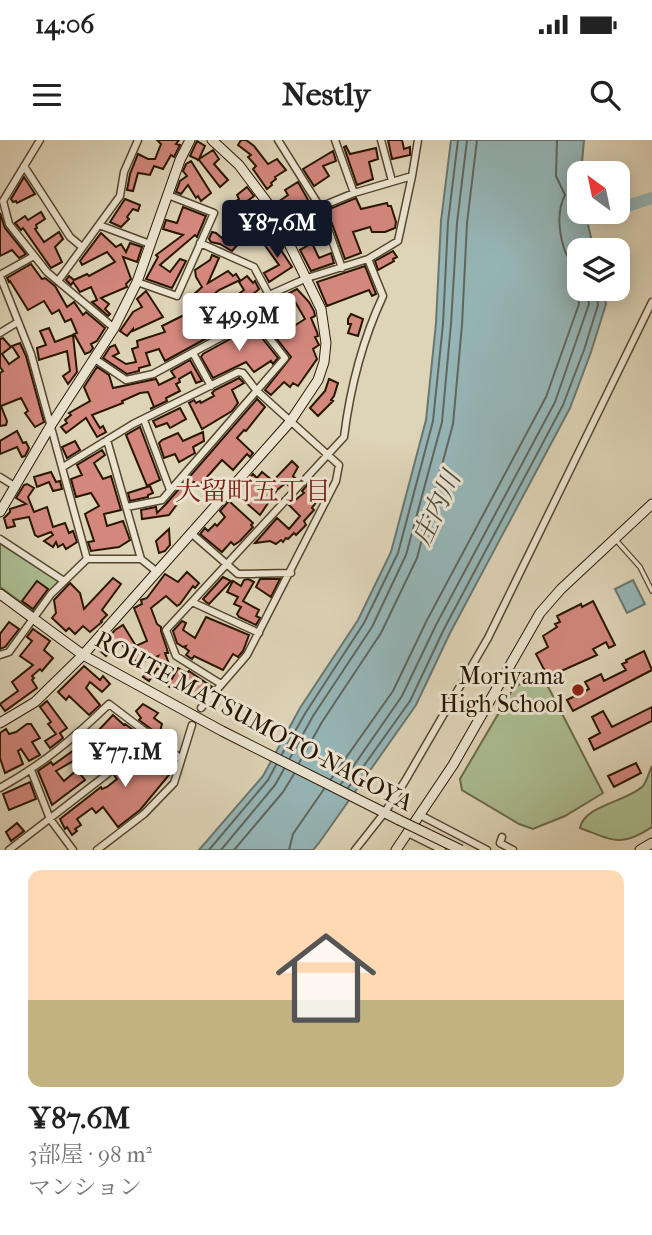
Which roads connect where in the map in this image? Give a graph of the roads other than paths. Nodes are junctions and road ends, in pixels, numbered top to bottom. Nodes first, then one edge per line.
1 (40, 140) edge
2 (138, 140) edge
3 (190, 140) edge
4 (212, 140) edge
5 (278, 140) edge
6 (335, 140) edge
7 (381, 140) edge
8 (418, 140) edge
9 (24, 166) junction
10 (412, 176) junction
11 (392, 181) junction
12 (354, 193) junction
13 (168, 195) junction
14 (320, 207) junction
15 (99, 225) junction
16 (200, 243) junction
17 (150, 244) junction
18 (82, 247) junction
19 (34, 256) junction
20 (368, 259) junction
21 (342, 268) junction
22 (0, 275) edge
23 (307, 278) junction
24 (58, 281) junction
25 (136, 282) junction
26 (269, 295) junction
27 (652, 302) edge
28 (249, 312) junction
29 (18, 322) junction
30 (114, 328) junction
31 (0, 332) edge
32 (192, 353) junction
33 (95, 359) junction
34 (211, 386) junction
35 (256, 390) junction
36 (144, 420) junction
37 (290, 422) junction
38 (51, 425) junction
39 (107, 440) junction
40 (328, 454) junction
41 (63, 467) junction
42 (0, 477) edge
43 (16, 486) junction
44 (170, 490) junction
45 (652, 504) edge
46 (127, 507) junction
47 (0, 512) edge
48 (191, 533) junction
49 (615, 538) junction
50 (0, 539) edge
51 (87, 559) junction
52 (141, 559) junction
53 (227, 564) junction
54 (156, 571) junction
55 (291, 573) junction
56 (64, 581) junction
57 (652, 592) edge
58 (0, 594) edge
59 (192, 602) junction
60 (34, 619) junction
61 (258, 633) junction
62 (83, 654) junction
63 (0, 655) edge
64 (220, 684) junction
65 (201, 708) dead end
66 (0, 723) edge
67 (192, 725) dead end
68 (148, 733) junction
69 (180, 758) junction
70 (31, 770) junction
71 (0, 788) edge
72 (385, 812) junction
73 (420, 815) junction
74 (50, 819) junction
75 (408, 832) junction
76 (502, 837) dead end
77 (652, 843) edge
78 (9, 850) edge
79 (73, 850) edge
80 (97, 850) edge
81 (355, 850) edge
82 (396, 850) edge
83 (442, 850) edge
84 (461, 850) edge
85 (487, 850) edge
86 (513, 850) edge
87 (640, 850) edge

1 - 9 street
2 - 15 street
3 - 13 street
4 - 23 street
5 - 14 street
6 - 12 street
7 - 11 street
8 - 10 street
9 - 18 street
9 - 19 street
10 - 11 street
10 - 20 street
11 - 12 street
12 - 14 street
13 - 16 street
13 - 17 street
14 - 21 street
15 - 17 street
15 - 18 street
16 - 25 street
16 - 26 street
17 - 25 street
18 - 24 street
19 - 22 street
19 - 24 street
20 - 21 street
20 - 40 street
21 - 23 street
22 - 29 street
23 - 26 street
23 - 37 street
24 - 30 street
25 - 30 street
26 - 28 street
27 - 72 street
28 - 32 street
28 - 35 street
29 - 31 street
29 - 38 street
30 - 33 street
32 - 33 street
32 - 34 street
33 - 38 street
34 - 35 street
34 - 36 street
35 - 37 street
35 - 44 street
36 - 39 street
36 - 44 street
37 - 40 street
37 - 48 street
38 - 41 street
38 - 43 street
39 - 41 street
39 - 46 street
40 - 53 street
40 - 55 street
41 - 51 street
42 - 43 street
43 - 47 street
44 - 46 street
45 - 49 street
46 - 52 street
48 - 53 street
48 - 54 street
49 - 57 lane
49 - 73 street
50 - 56 street
51 - 52 street
51 - 56 street
52 - 54 street
53 - 55 street
53 - 59 street
54 - 62 street
55 - 61 street
56 - 60 street
58 - 60 street, ROUTE MATSUMOTO-NAGOYA
59 - 61 street
59 - 64 street
60 - 62 street, ROUTE MATSUMOTO-NAGOYA
60 - 63 street
61 - 64 street
62 - 66 street
62 - 72 street, ROUTE MATSUMOTO-NAGOYA
64 - 65 street
67 - 69 street
68 - 69 street
68 - 70 street
68 - 74 street
69 - 80 street
70 - 71 street
70 - 74 street
72 - 81 street
72 - 84 street, ROUTE MATSUMOTO-NAGOYA, bridge
73 - 75 street
73 - 85 street
74 - 78 street
74 - 79 street
75 - 82 street
75 - 83 street
76 - 86 street
77 - 87 street

